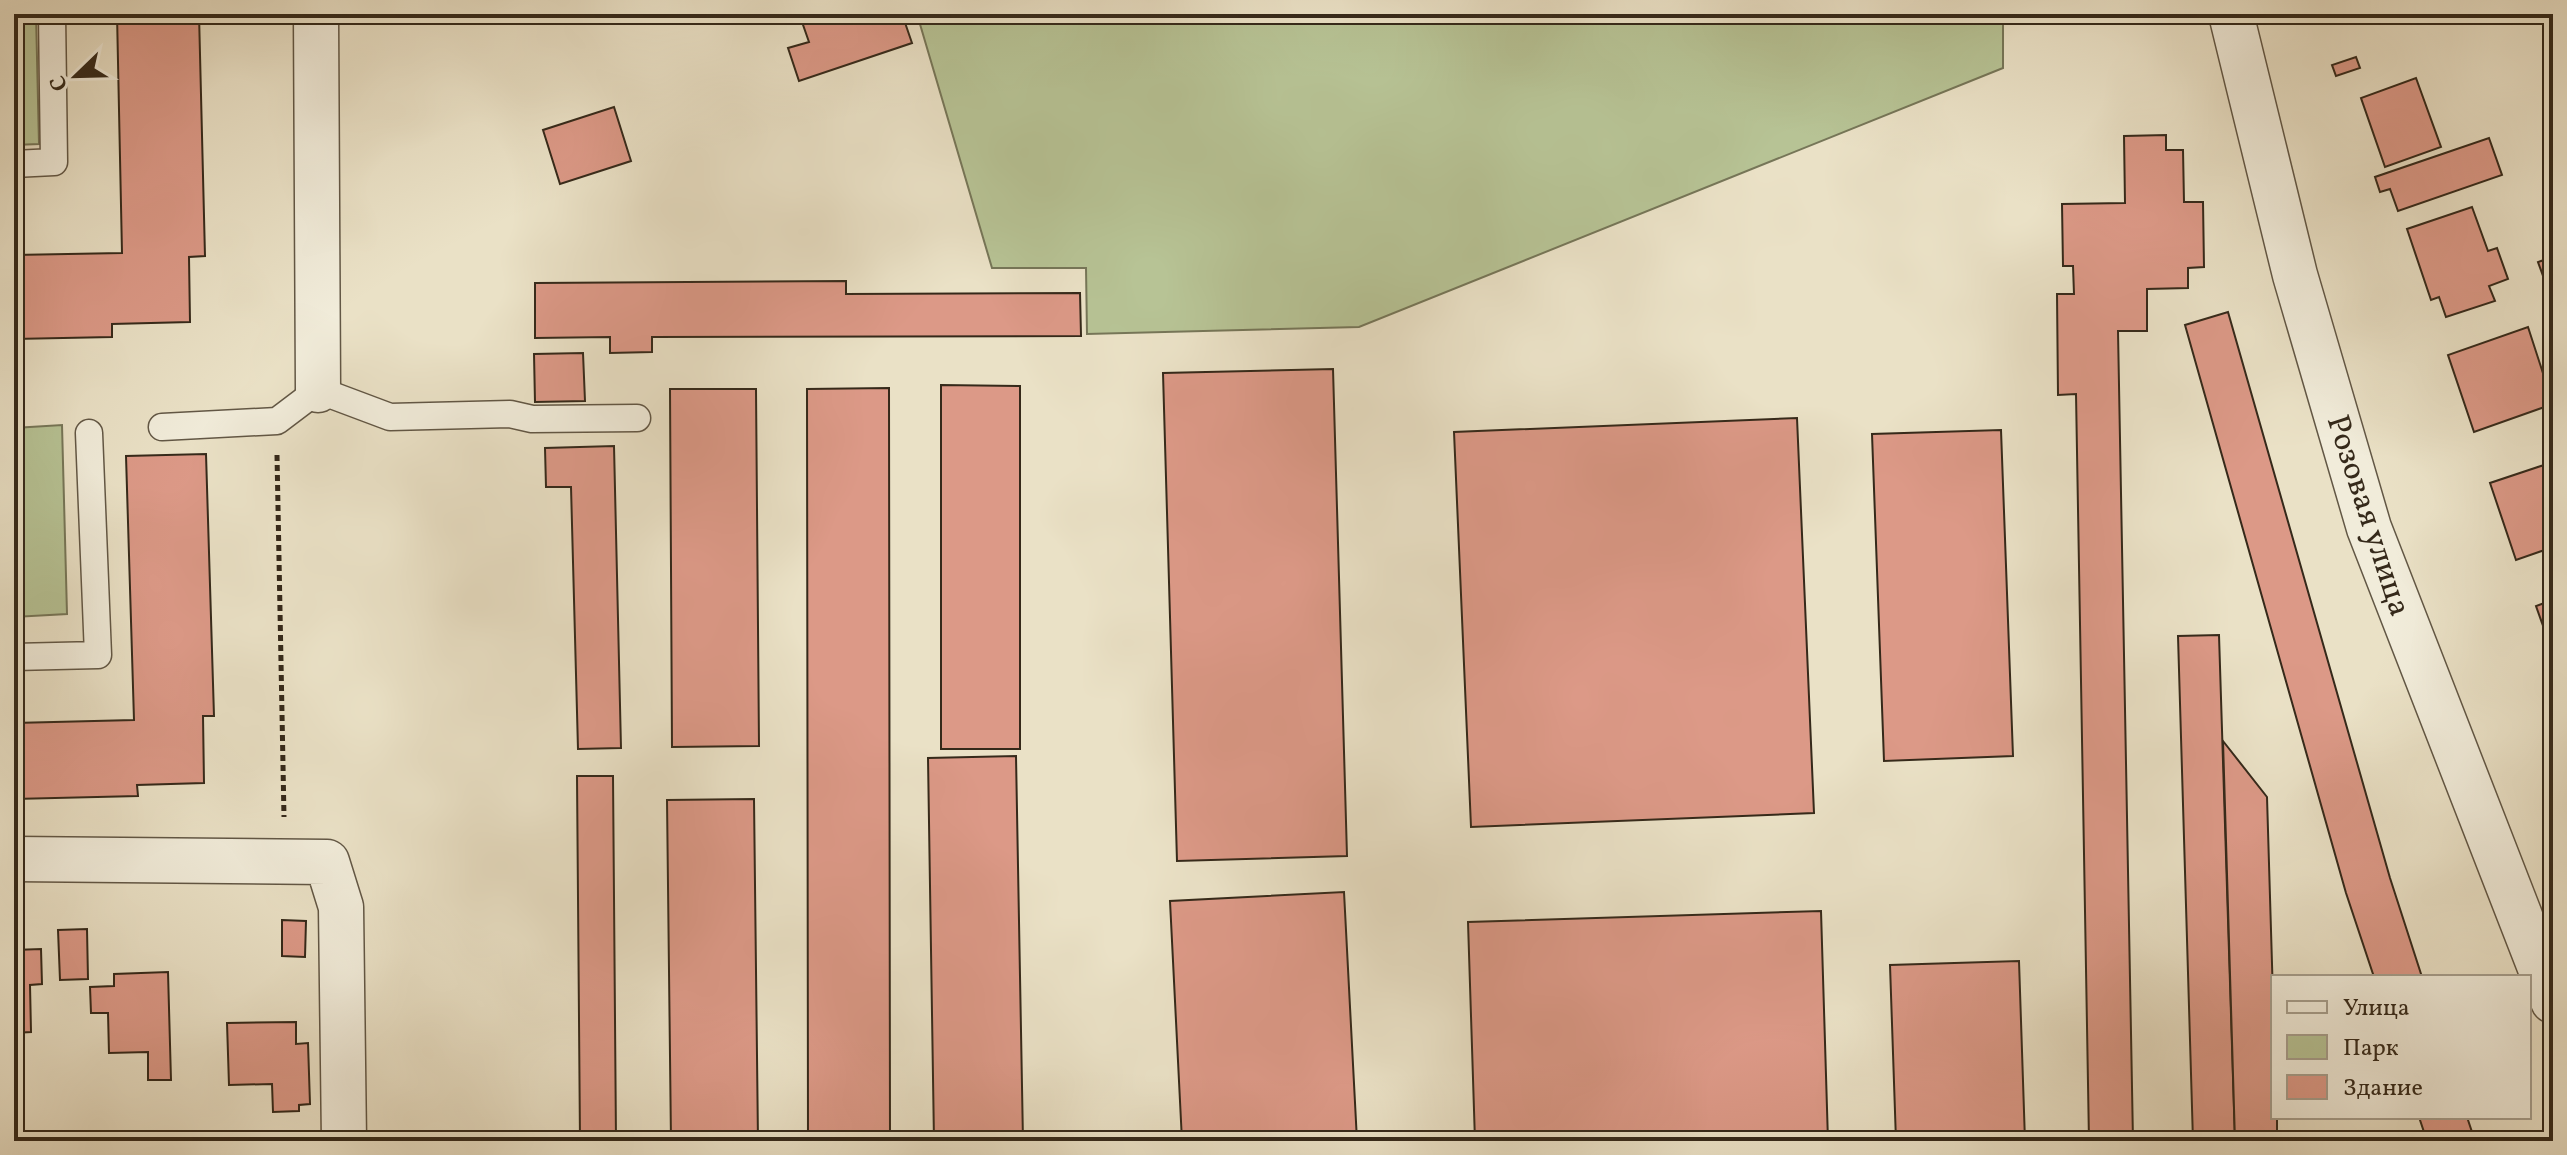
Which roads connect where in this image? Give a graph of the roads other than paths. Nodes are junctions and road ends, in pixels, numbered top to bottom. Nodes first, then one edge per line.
1 (52, 14) edge
2 (316, 14) edge
3 (2231, 14) edge
4 (14, 164) edge
5 (318, 390) junction
6 (637, 418) dead end
7 (162, 427) dead end
8 (89, 433) dead end
9 (14, 657) edge
10 (14, 859) edge
11 (2553, 1001) edge
12 (344, 1141) edge

1 - 4 lane
2 - 5 street
3 - 11 street, Розовая улица
5 - 6 lane
5 - 7 lane
8 - 9 lane
10 - 12 street

